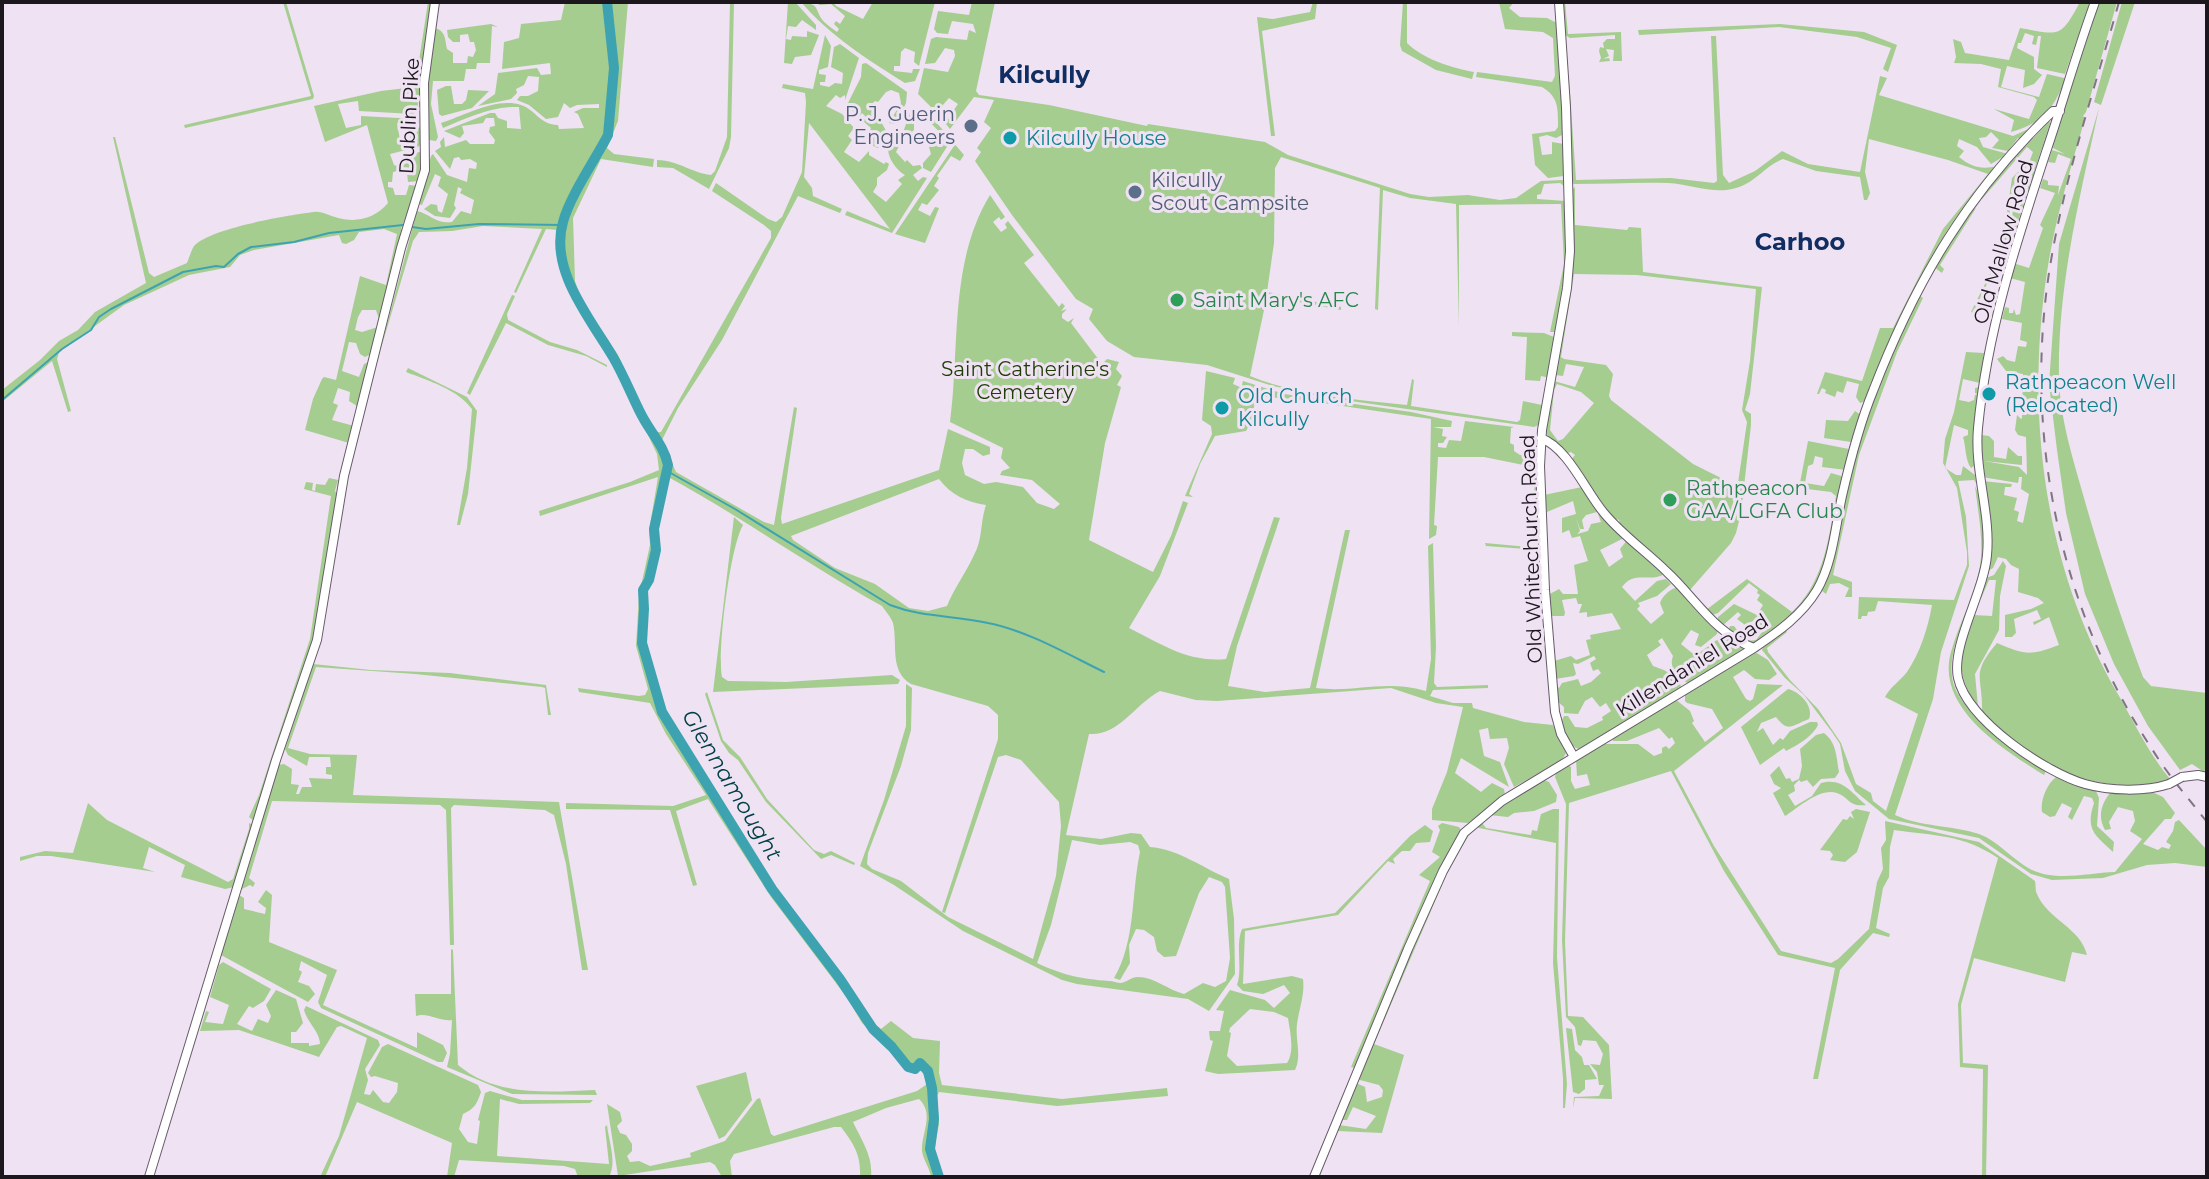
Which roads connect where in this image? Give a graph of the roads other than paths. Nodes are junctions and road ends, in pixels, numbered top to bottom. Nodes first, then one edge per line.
1 (435, 2) edge
2 (1559, 2) edge
3 (2095, 2) edge
4 (2060, 111) junction
5 (1541, 438) junction
6 (1754, 648) junction
7 (1574, 757) junction
8 (2207, 777) edge
9 (149, 1177) edge
10 (1314, 1177) edge

1 - 9 street, Dublin Pike
2 - 5 street, Old Whitechurch Road
3 - 4 street, Old Mallow Road
4 - 6 street, Killendaniel Road
4 - 8 street, Old Mallow Road, bridge
5 - 6 street
5 - 7 street, Old Whitechurch Road
6 - 7 street, Killendaniel Road
7 - 10 street, Killendaniel Road

